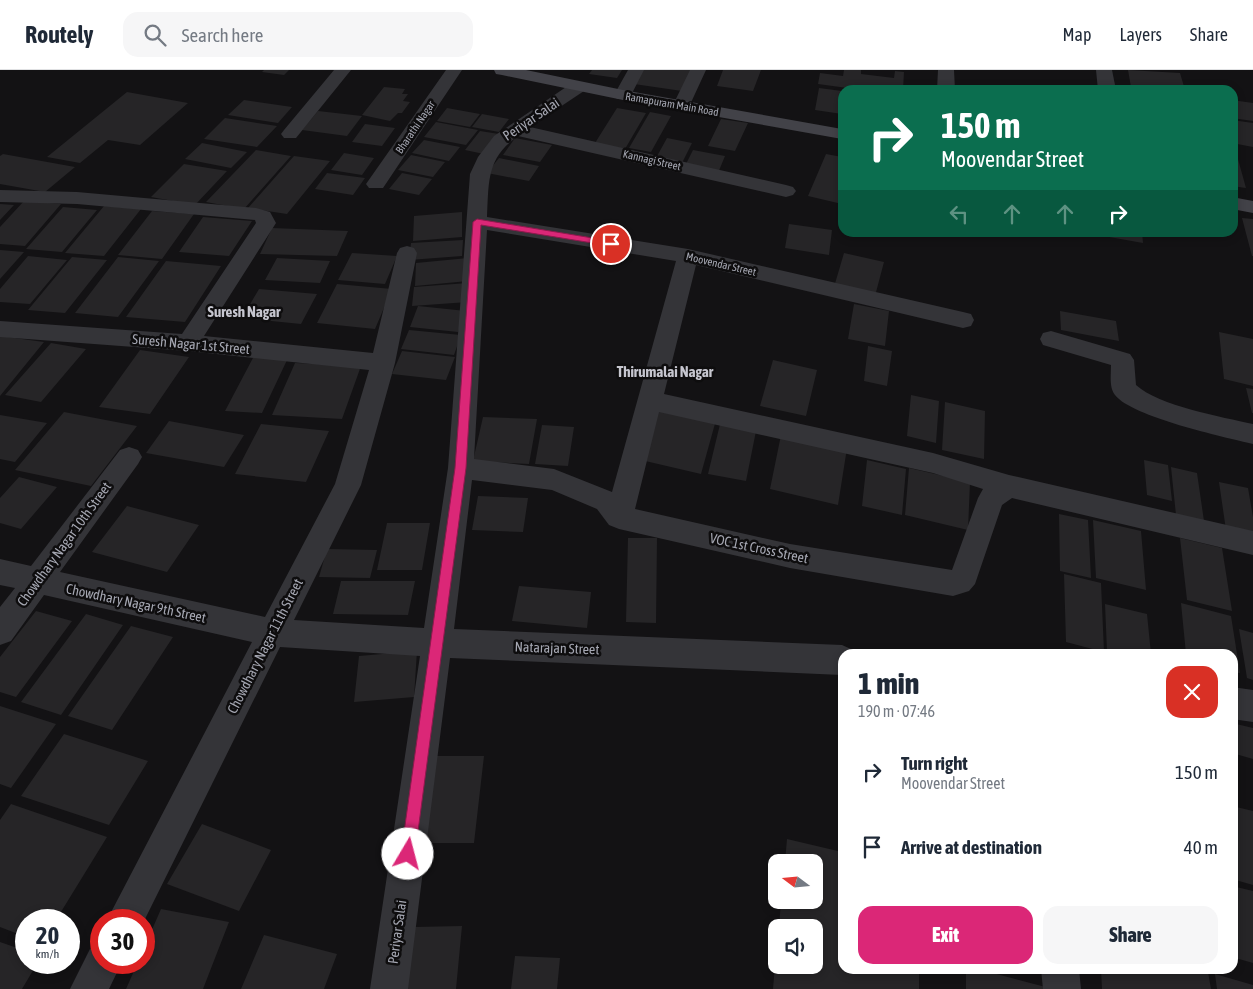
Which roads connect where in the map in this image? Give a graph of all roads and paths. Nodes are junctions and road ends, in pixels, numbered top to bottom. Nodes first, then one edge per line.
1 (343, 70) edge
2 (454, 70) edge
3 (502, 70) edge
4 (636, 70) edge
5 (698, 70) edge
6 (946, 70) edge
7 (1104, 70) edge
8 (946, 85) edge
9 (1106, 85) edge
10 (578, 87) junction
11 (623, 96) junction
12 (682, 105) junction
13 (517, 130) junction
14 (838, 133) edge
15 (290, 134) dead end
16 (376, 184) dead end
17 (786, 191) dead end
18 (0, 196) edge
19 (1238, 204) edge
20 (1253, 207) edge
21 (477, 222) junction
22 (407, 253) dead end
23 (688, 256) junction
24 (963, 320) dead end
25 (0, 329) edge
26 (1051, 339) dead end
27 (188, 343) junction
28 (383, 362) junction
29 (651, 401) junction
30 (1253, 434) edge
31 (128, 457) dead end
32 (460, 468) junction
33 (1009, 486) junction
34 (619, 517) junction
35 (1253, 543) edge
36 (0, 572) edge
37 (36, 582) junction
38 (0, 631) edge
39 (272, 633) junction
40 (438, 643) junction
41 (838, 660) edge
42 (1238, 704) edge
43 (1253, 706) edge
44 (131, 909) edge
45 (97, 974) edge
46 (1060, 974) edge
47 (89, 989) edge
48 (389, 989) edge
49 (1062, 989) edge

1 - 15 street
2 - 16 street, Bharathi Nagar
3 - 10 main road, Ramapuram Main Road
4 - 11 street
5 - 12 street
6 - 8 street
7 - 9 street
10 - 11 main road, Ramapuram Main Road
10 - 13 street, Periyar Salai
11 - 12 main road, Ramapuram Main Road
12 - 14 main road, Ramapuram Main Road
13 - 17 street, Kannagi Street
13 - 21 street, Periyar Salai
18 - 27 street
19 - 20 main road
21 - 23 street, Moovendar Street
21 - 32 street, Periyar Salai
22 - 28 street, Chowdhary Nagar 11th Street
23 - 24 street, Moovendar Street
23 - 29 street
25 - 27 street, Suresh Nagar 1st Street
26 - 30 street
27 - 28 street, Suresh Nagar 1st Street
28 - 39 street, Chowdhary Nagar 11th Street
29 - 33 street
29 - 34 street
31 - 37 street, Chowdhary Nagar 10th Street
32 - 34 street
32 - 40 street, Periyar Salai
33 - 34 street, VOC 1st Cross Street
33 - 35 street
36 - 37 street, Chowdhary Nagar 9th Street
37 - 38 street, Chowdhary Nagar 10th Street
37 - 39 street, Chowdhary Nagar 9th Street
39 - 40 street, Natarajan Street
39 - 44 street, Chowdhary Nagar 11th Street
40 - 41 street, Natarajan Street
40 - 48 street, Periyar Salai
42 - 43 street
45 - 47 street
46 - 49 street

